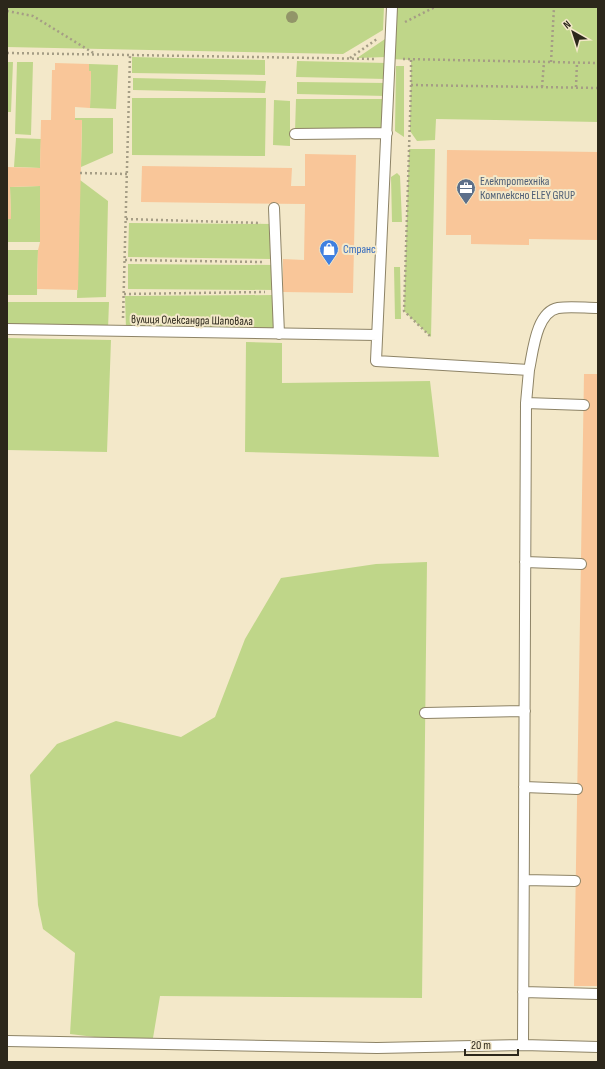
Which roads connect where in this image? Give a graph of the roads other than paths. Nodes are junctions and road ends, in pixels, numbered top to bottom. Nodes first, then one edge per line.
1 (392, 7) edge
2 (386, 133) junction
3 (295, 134) dead end
4 (274, 208) dead end
5 (598, 308) edge
6 (7, 329) edge
7 (279, 334) junction
8 (377, 335) junction
9 (529, 370) junction
10 (526, 403) junction
11 (584, 405) dead end
12 (525, 562) junction
13 (581, 564) dead end
14 (525, 711) junction
15 (426, 713) dead end
16 (524, 787) junction
17 (577, 789) dead end
18 (524, 880) junction
19 (575, 881) dead end
20 (523, 992) junction
21 (598, 994) edge
22 (7, 1041) edge
23 (523, 1045) junction
24 (598, 1047) edge

1 - 2 lane
2 - 3 lane
2 - 8 lane
4 - 7 lane
5 - 9 lane
6 - 7 lane, вулиця Олександра Шаповала
7 - 8 lane, вулиця Олександра Шаповала
8 - 9 lane
9 - 10 lane
10 - 11 lane
10 - 12 lane
12 - 13 lane
12 - 14 lane
14 - 15 lane
14 - 16 lane
16 - 17 lane
16 - 18 lane
18 - 19 lane
18 - 20 lane
20 - 21 lane
20 - 23 lane
22 - 23 lane
23 - 24 lane

